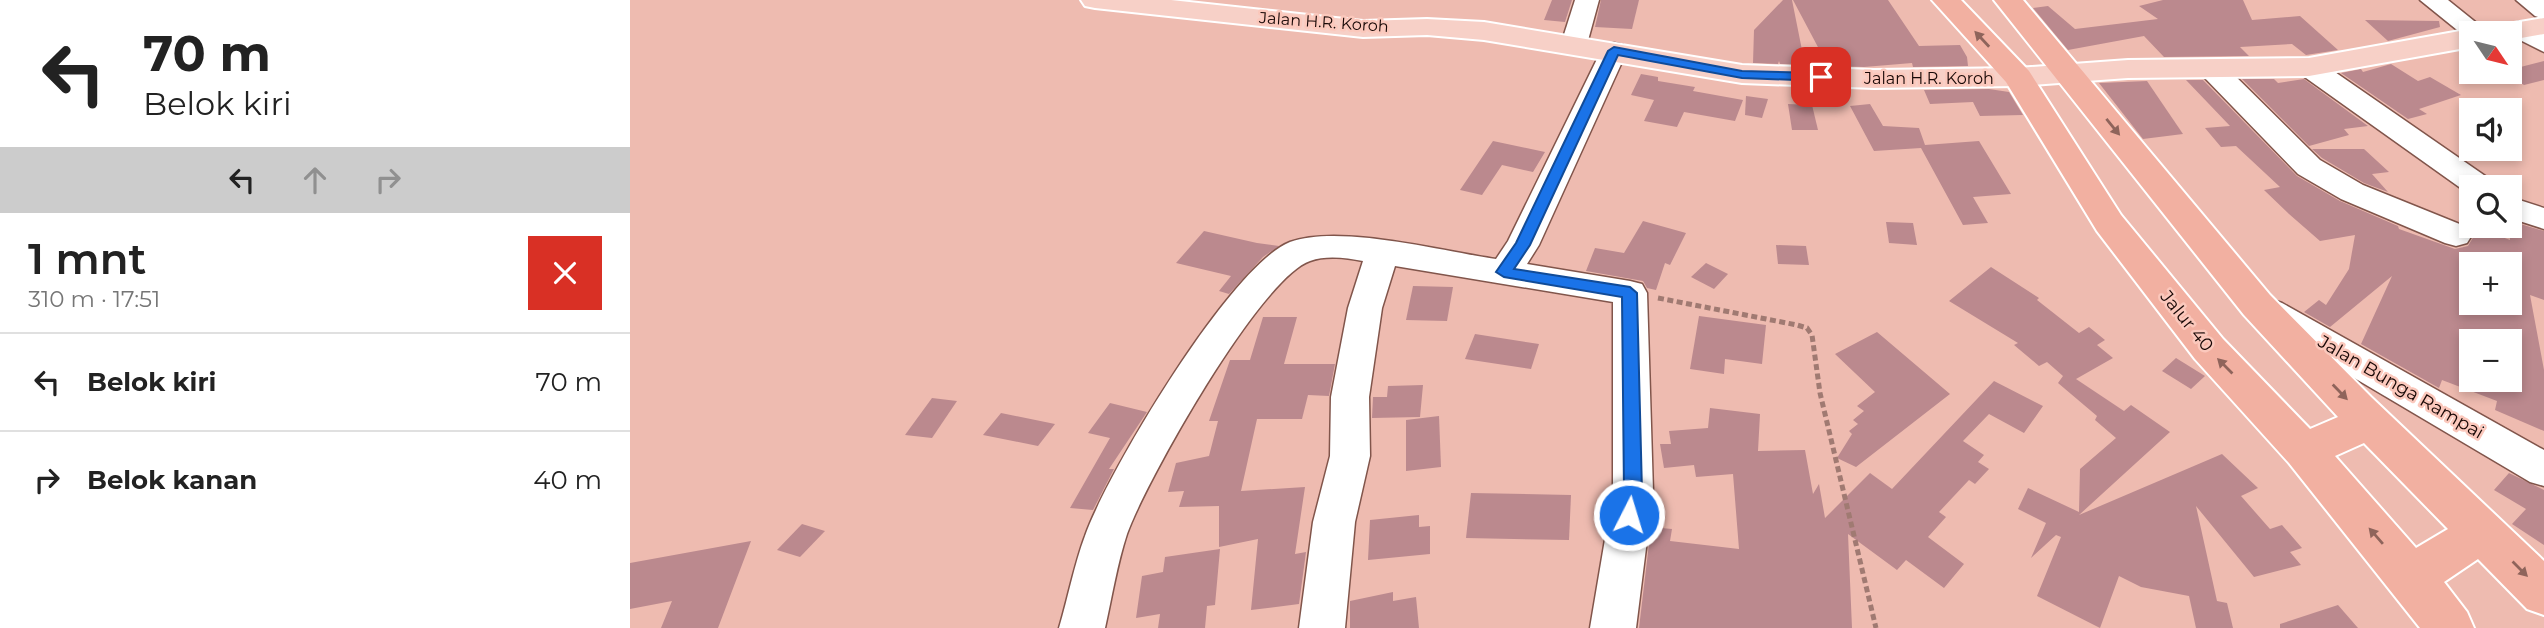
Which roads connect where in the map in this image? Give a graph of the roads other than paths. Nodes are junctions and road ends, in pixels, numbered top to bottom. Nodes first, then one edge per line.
1 (1094, 0) edge
2 (1587, 0) edge
3 (1946, 0) edge
4 (2008, 0) edge
5 (2432, 0) edge
6 (2528, 0) edge
7 (2544, 11) edge
8 (2460, 21) edge
9 (2522, 31) edge
10 (2459, 40) edge
11 (1574, 44) junction
12 (2544, 44) edge
13 (1614, 51) junction
14 (2309, 67) junction
15 (2211, 68) junction
16 (2070, 74) junction
17 (2018, 77) junction
18 (2463, 175) edge
19 (2522, 211) edge
20 (2544, 219) edge
21 (2456, 235) dead end
22 (1382, 253) junction
23 (1504, 272) junction
24 (2257, 305) junction
25 (2370, 422) junction
26 (2304, 451) junction
27 (2544, 470) edge
28 (2483, 531) junction
29 (2411, 577) junction
30 (2544, 593) edge
31 (1082, 628) edge
32 (1322, 628) edge
33 (1613, 628) edge
34 (2449, 628) edge

1 - 11 main road, Jalan H.R. Koroh
2 - 11 street
17 -> 3 highway, Jalur 40
4 - 16 highway
5 - 8 street
6 - 7 street
9 - 12 street
10 - 14 main road, Jalan H.R. Koroh
11 - 13 main road, Jalan H.R. Koroh
13 - 17 main road, Jalan H.R. Koroh
13 - 23 street
14 - 15 main road, Jalan H.R. Koroh
14 - 18 street
15 - 16 main road, Jalan H.R. Koroh
15 - 21 street
16 - 17 main road, Jalan H.R. Koroh
16 -> 24 highway
26 -> 17 highway, Jalur 40
19 - 20 street
22 - 23 street
22 - 31 street
22 - 32 street
23 - 33 street
24 -> 25 highway
24 - 27 street, Jalan Bunga Rampai
25 - 26 highway
25 - 28 highway
29 -> 26 highway, Jalur 40
28 - 29 highway
28 -> 30 highway
29 - 34 highway, Jalur 40

